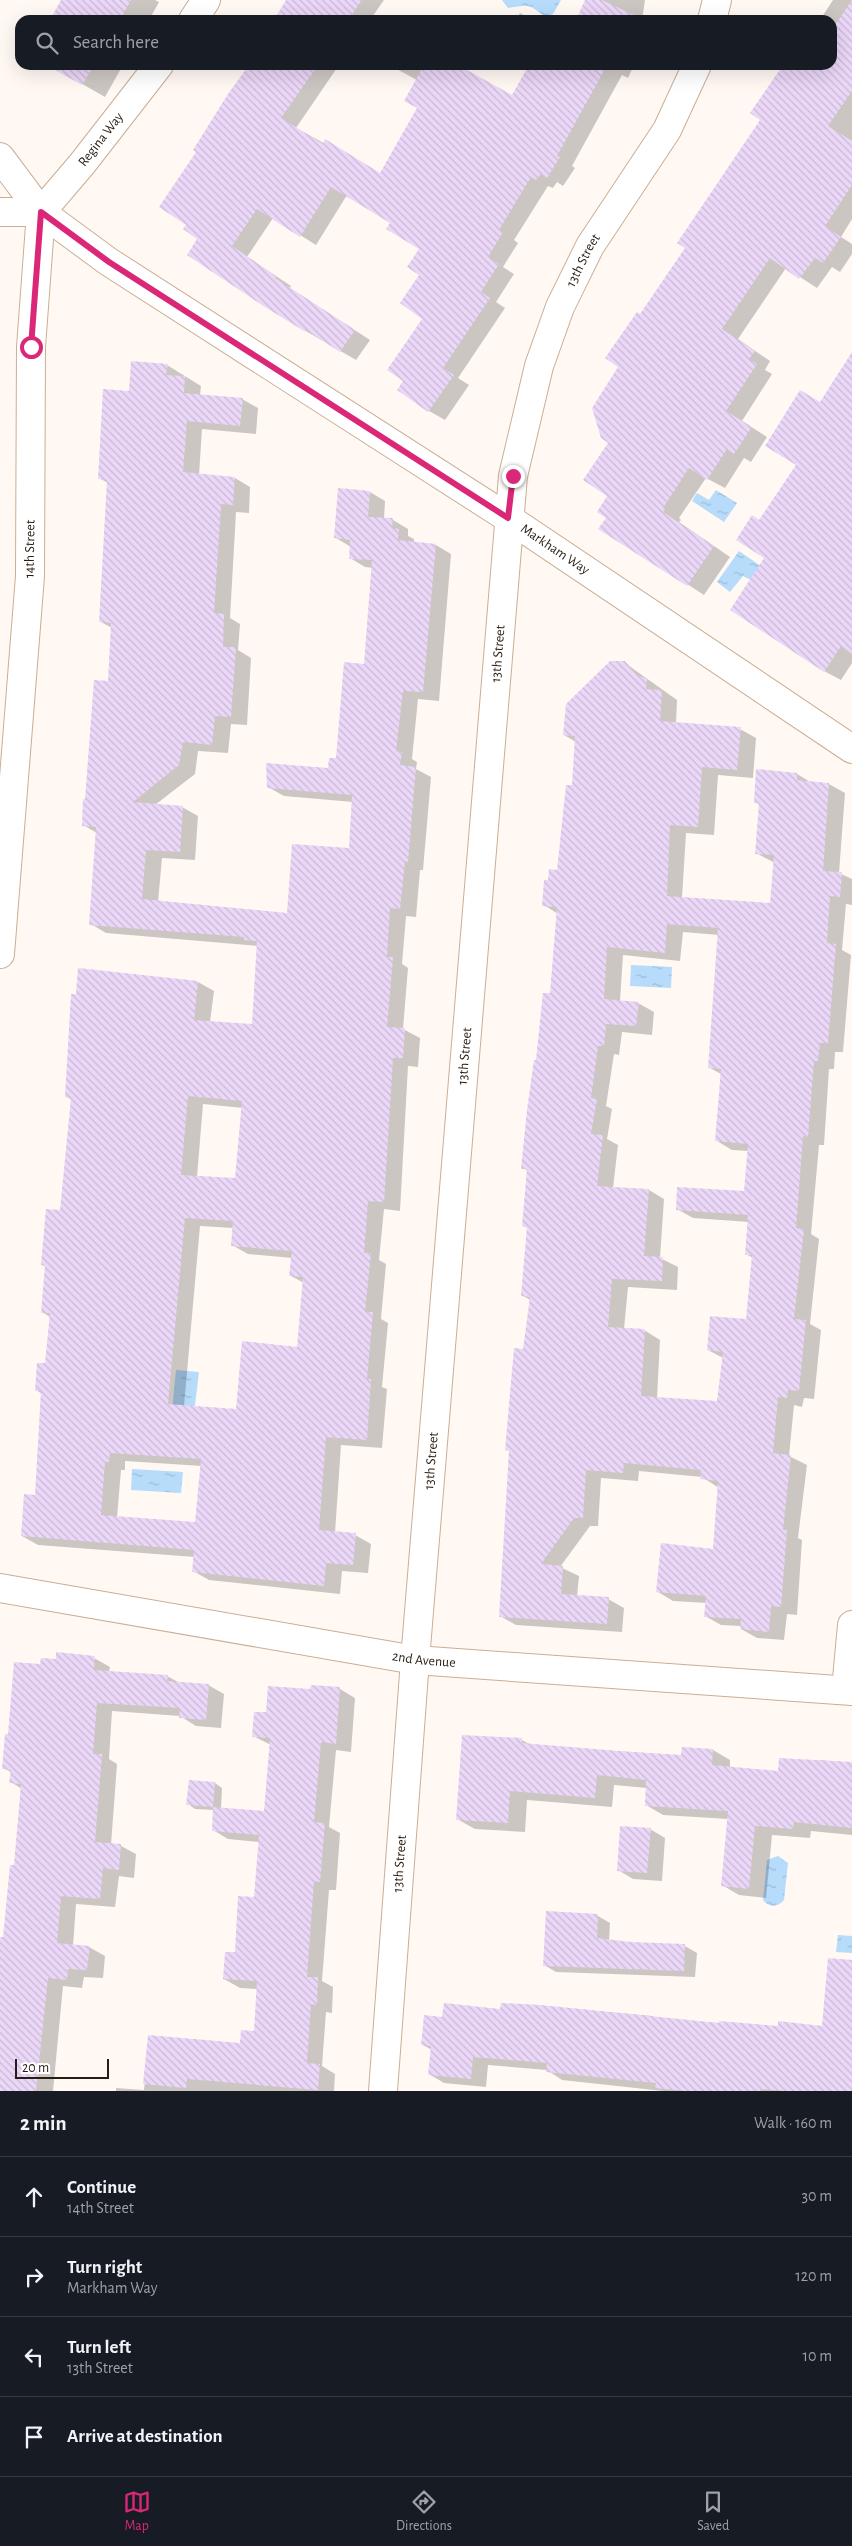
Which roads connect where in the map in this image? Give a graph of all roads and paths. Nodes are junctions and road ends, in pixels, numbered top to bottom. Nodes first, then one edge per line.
1 (206, 0) edge
2 (717, 0) edge
3 (196, 15) edge
4 (713, 15) edge
5 (155, 70) edge
6 (695, 70) edge
7 (0, 157) edge
8 (0, 212) edge
9 (41, 212) junction
10 (508, 518) junction
11 (852, 749) edge
12 (0, 954) edge
13 (0, 1588) edge
14 (852, 1625) edge
15 (415, 1660) junction
16 (849, 1691) edge
17 (383, 2091) edge

1 - 3 street
2 - 4 street
5 - 9 street, Regina Way
6 - 10 street, 13th Street
7 - 9 street
8 - 9 street
9 - 10 street, Markham Way
9 - 12 street, 14th Street
10 - 11 street, Markham Way
10 - 15 street, 13th Street
13 - 15 street, 2nd Avenue
14 - 16 street
15 - 16 street, 2nd Avenue
15 - 17 street, 13th Street

